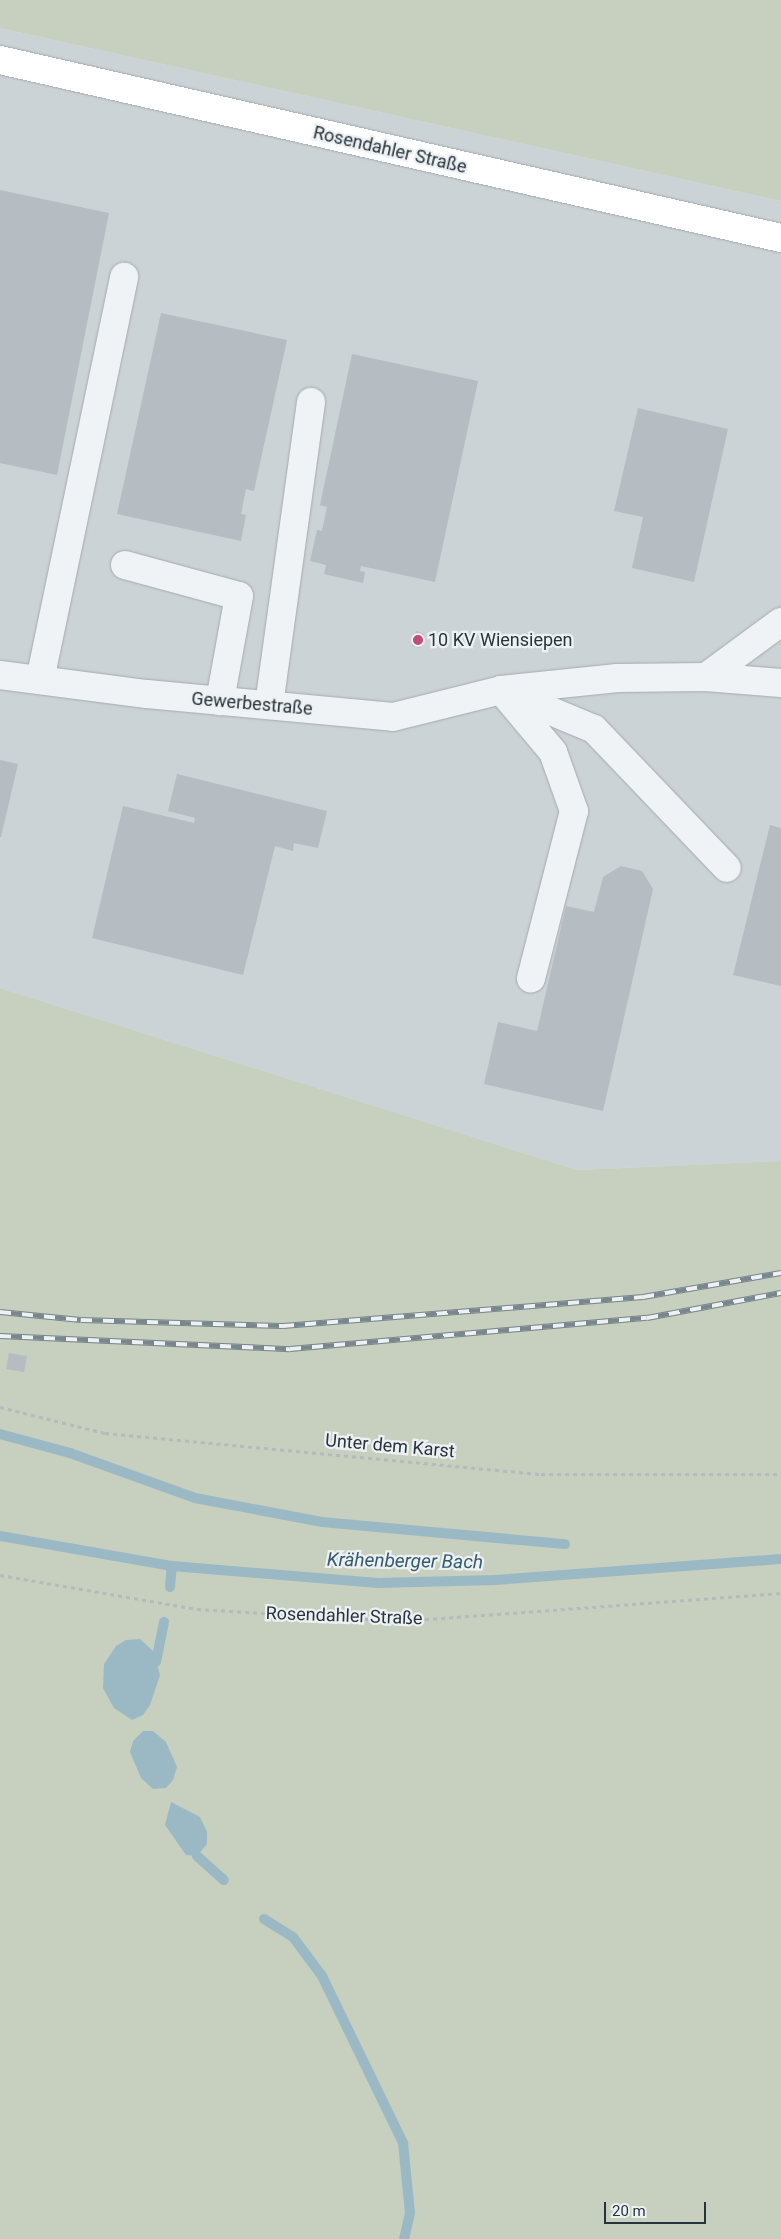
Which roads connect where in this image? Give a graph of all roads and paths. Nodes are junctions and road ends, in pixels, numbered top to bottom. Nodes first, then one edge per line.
1 (0, 60) edge
2 (781, 238) edge
3 (124, 277) dead end
4 (311, 402) dead end
5 (125, 565) dead end
6 (781, 622) edge
7 (0, 675) edge
8 (706, 677) junction
9 (40, 680) junction
10 (781, 683) edge
11 (501, 690) junction
12 (220, 701) junction
13 (269, 705) junction
14 (727, 868) dead end
15 (530, 980) dead end
16 (0, 1407) edge
17 (781, 1474) edge
18 (0, 1575) edge
19 (781, 1593) edge

1 - 2 main road, Rosendahler Straße
3 - 9 street
4 - 13 street
5 - 12 street
6 - 8 street
7 - 9 street, Gewerbestraße
8 - 10 street, Gewerbestraße
8 - 11 street, Gewerbestraße
9 - 12 street, Gewerbestraße
11 - 13 street, Gewerbestraße
11 - 14 street
11 - 15 street
12 - 13 street, Gewerbestraße
16 - 17 path, Unter dem Karst
18 - 19 path, Rosendahler Straße

